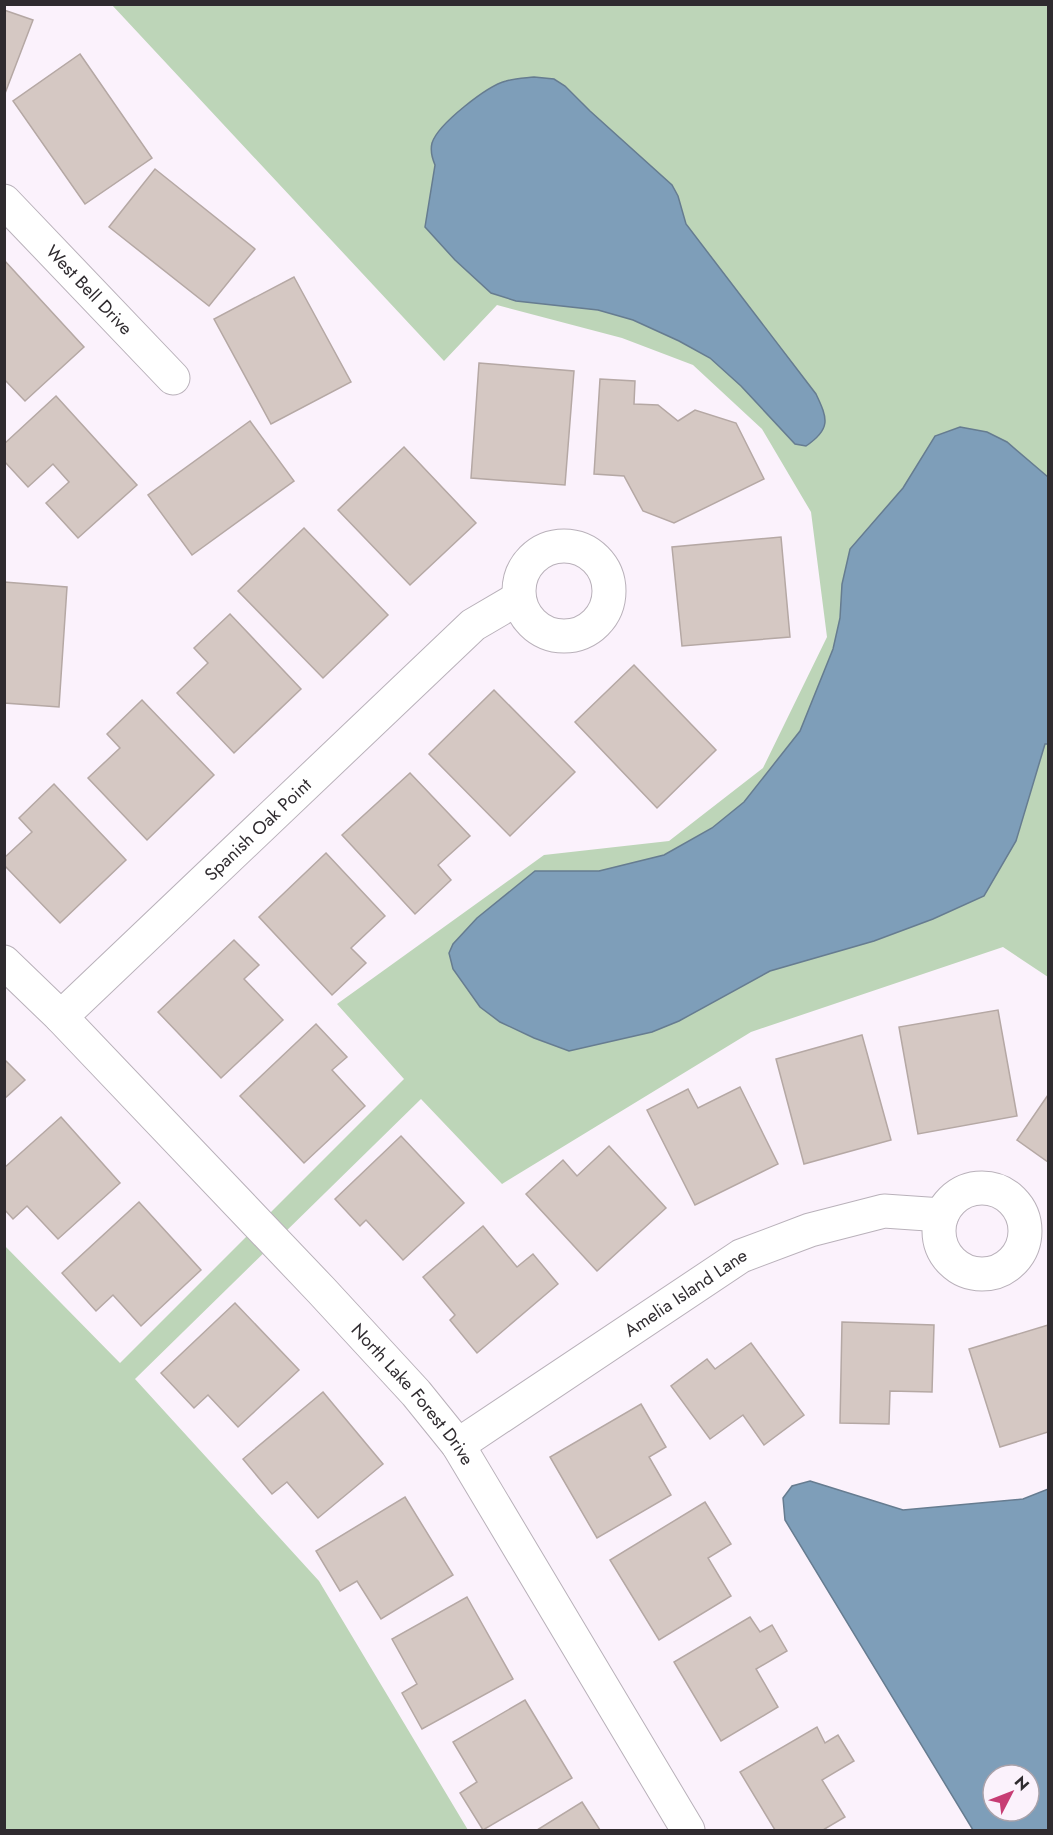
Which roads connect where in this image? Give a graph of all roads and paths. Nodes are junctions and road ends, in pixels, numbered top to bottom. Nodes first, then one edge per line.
1 (4, 201) edge
2 (173, 378) dead end
3 (519, 598) dead end
4 (4, 962) edge
5 (61, 1017) junction
6 (942, 1215) dead end
7 (458, 1445) junction
8 (688, 1830) edge

1 - 2 street, West Bell Drive
3 - 5 street, Spanish Oak Point
4 - 5 street
5 - 7 street, North Lake Forest Drive
6 - 7 street, Amelia Island Lane
7 - 8 street, North Lake Forest Drive

